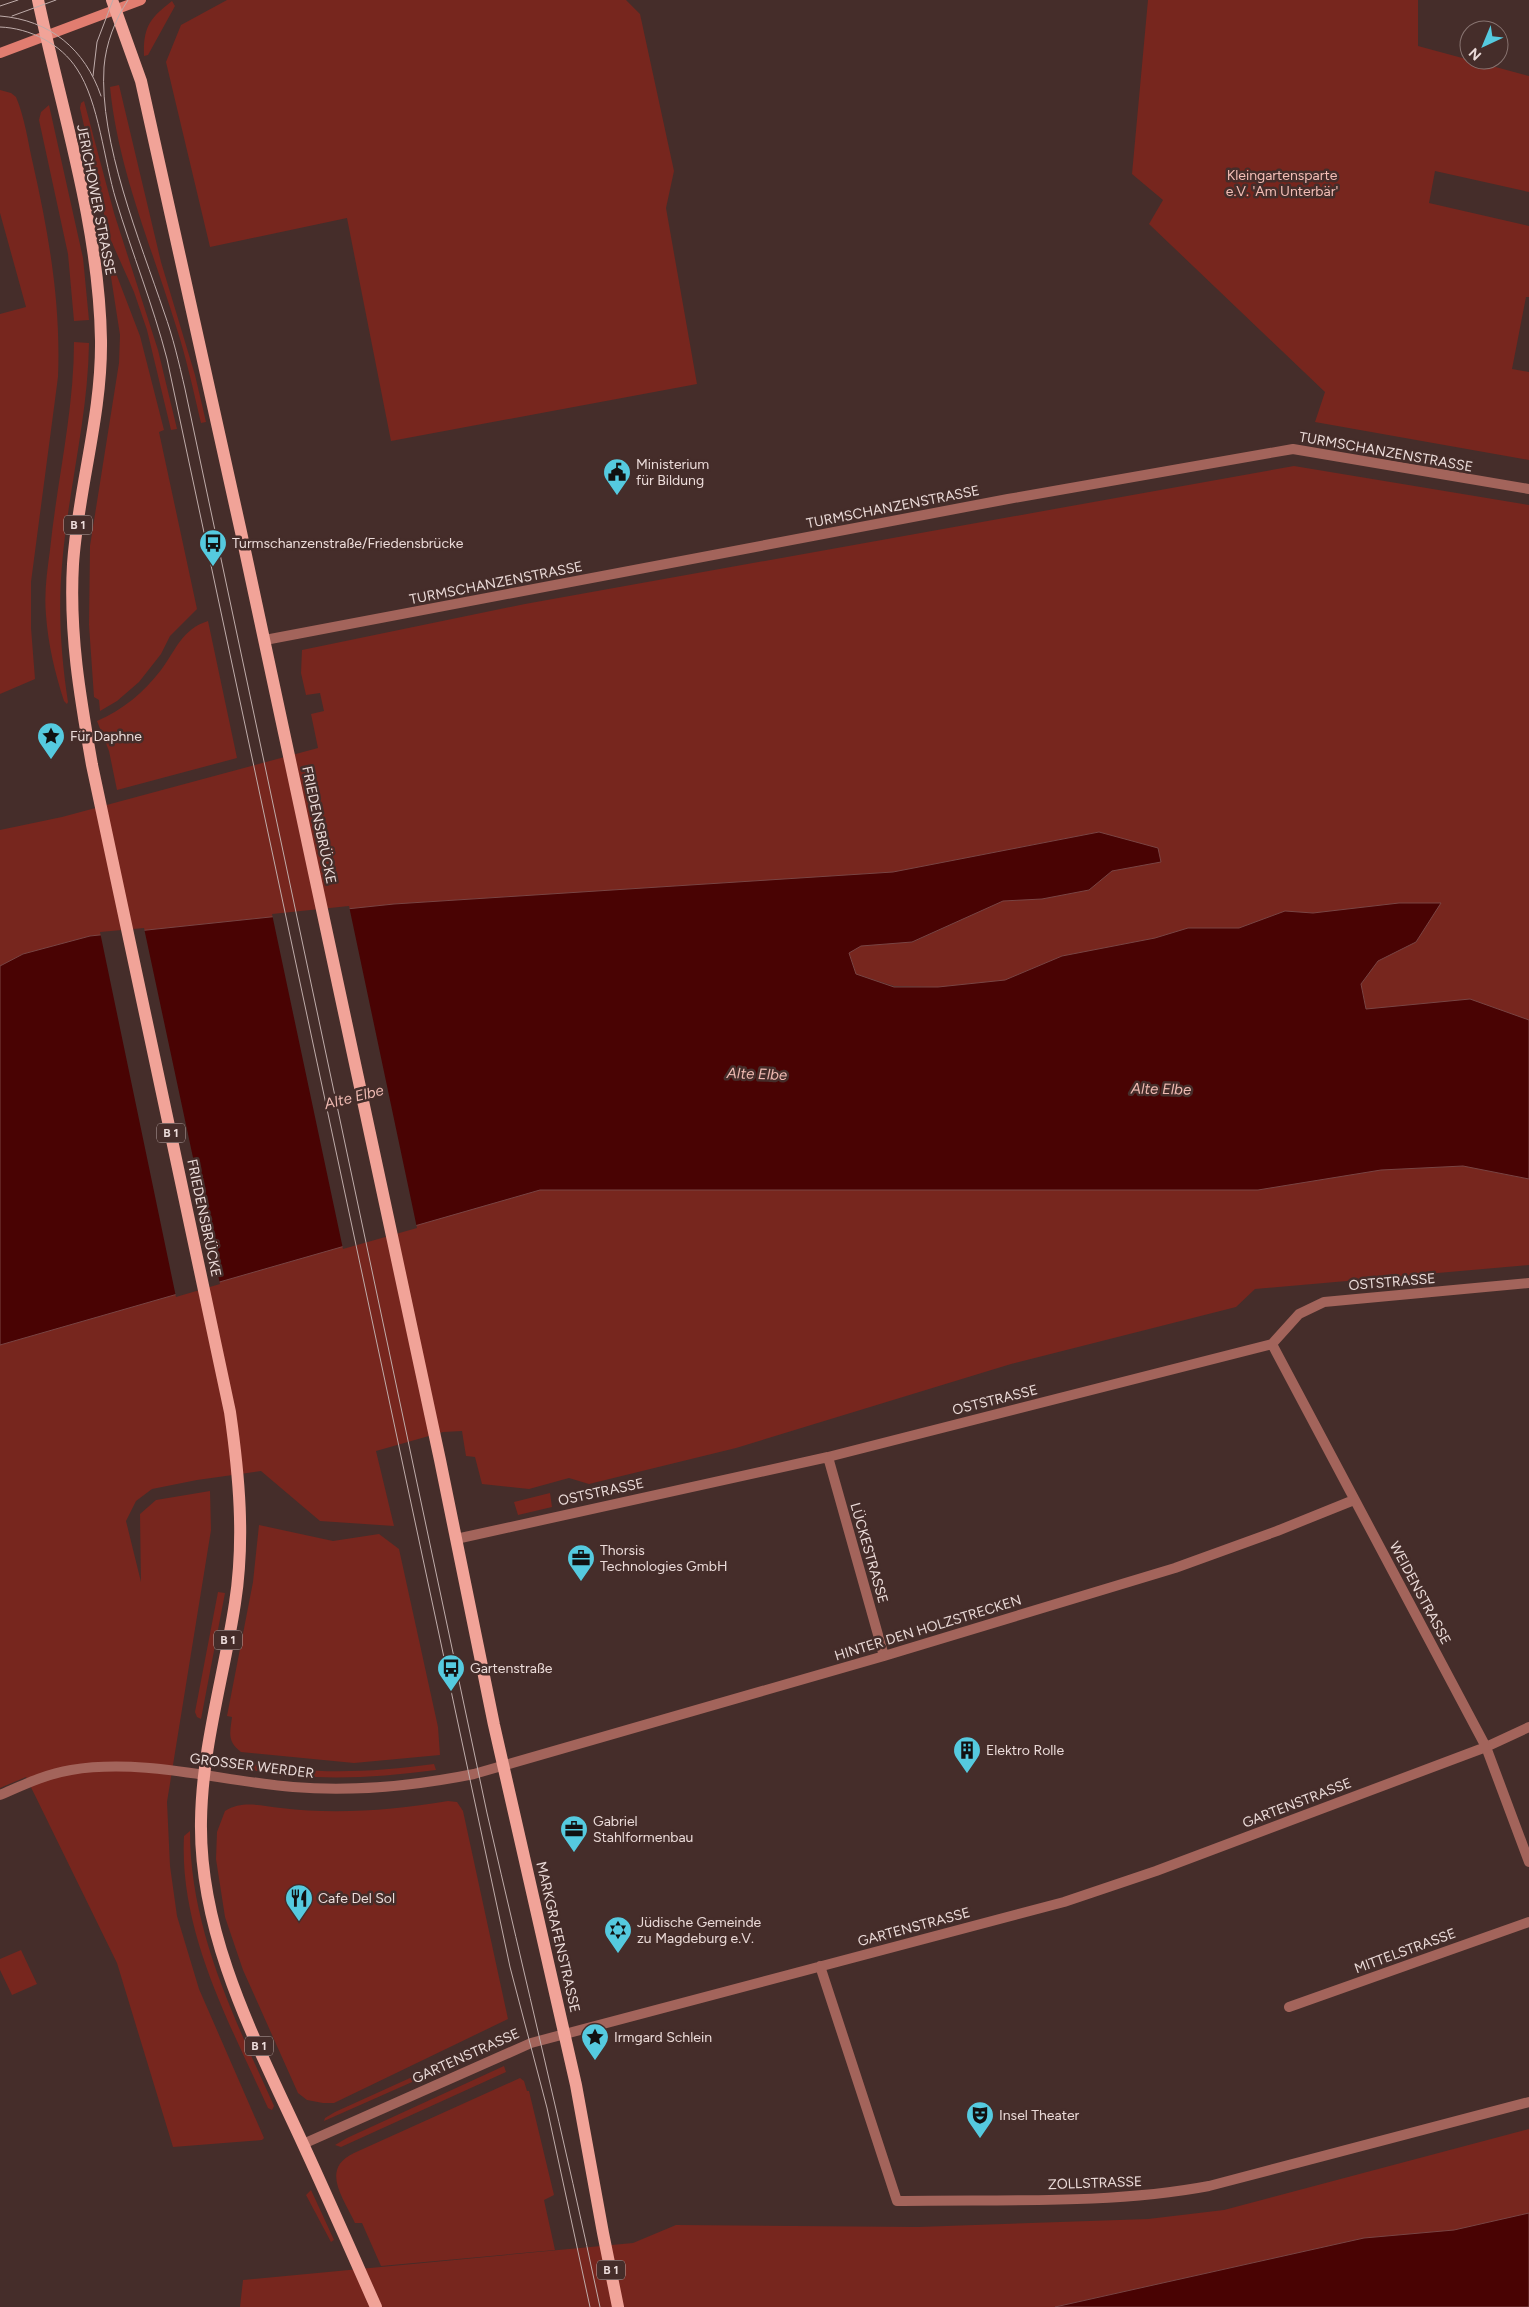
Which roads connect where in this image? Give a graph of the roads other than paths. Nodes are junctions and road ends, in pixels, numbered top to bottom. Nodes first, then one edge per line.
1 (38, 0) edge
2 (141, 0) edge
3 (114, 5) edge
4 (46, 36) junction
5 (0, 53) edge
6 (1529, 489) edge
7 (264, 640) junction
8 (92, 765) joint
9 (1529, 1283) edge
10 (1272, 1344) junction
11 (828, 1457) junction
12 (1354, 1500) junction
13 (456, 1539) junction
14 (884, 1656) junction
15 (1529, 1727) edge
16 (1486, 1747) junction
17 (504, 1766) junction
18 (204, 1776) junction
19 (0, 1795) edge
20 (1529, 1862) edge
21 (1529, 1922) edge
22 (820, 1966) junction
23 (1289, 2007) dead end
24 (565, 2034) junction
25 (1529, 2102) edge
26 (303, 2144) junction
27 (376, 2307) edge
28 (618, 2307) edge

1 - 4 main road, JERICHOWER STRASSE / B 1
2 - 3 street
3 - 4 street
3 - 7 main road, B 1
4 - 5 street
4 - 8 main road, JERICHOWER STRASSE / B 1
6 - 7 street, TURMSCHANZENSTRASSE
7 - 13 main road, FRIEDENSBRÜCKE / B 1
8 - 18 main road, FRIEDENSBRÜCKE / B 1
9 - 10 street, OSTSTRASSE
10 - 11 street, OSTSTRASSE
10 - 12 street, WEIDENSTRASSE
11 - 13 street, OSTSTRASSE
11 - 14 street, LÜCKESTRASSE
12 - 14 street, HINTER DEN HOLZSTRECKEN
12 - 16 street, WEIDENSTRASSE
13 - 17 main road, B 1
14 - 17 street, HINTER DEN HOLZSTRECKEN
15 - 16 street, GARTENSTRASSE
16 - 20 street, WEIDENSTRASSE
16 - 22 street, GARTENSTRASSE
17 - 18 street, GROSSER WERDER
17 - 24 main road, MARKGRAFENSTRASSE / B 1
18 - 19 street, GROSSER WERDER
18 - 26 main road, B 1
21 - 23 street, MITTELSTRASSE
22 - 24 street, GARTENSTRASSE
22 - 25 street, ZOLLSTRASSE
24 - 26 street, GARTENSTRASSE
24 - 28 main road, MARKGRAFENSTRASSE / B 1
26 - 27 main road, B 1

